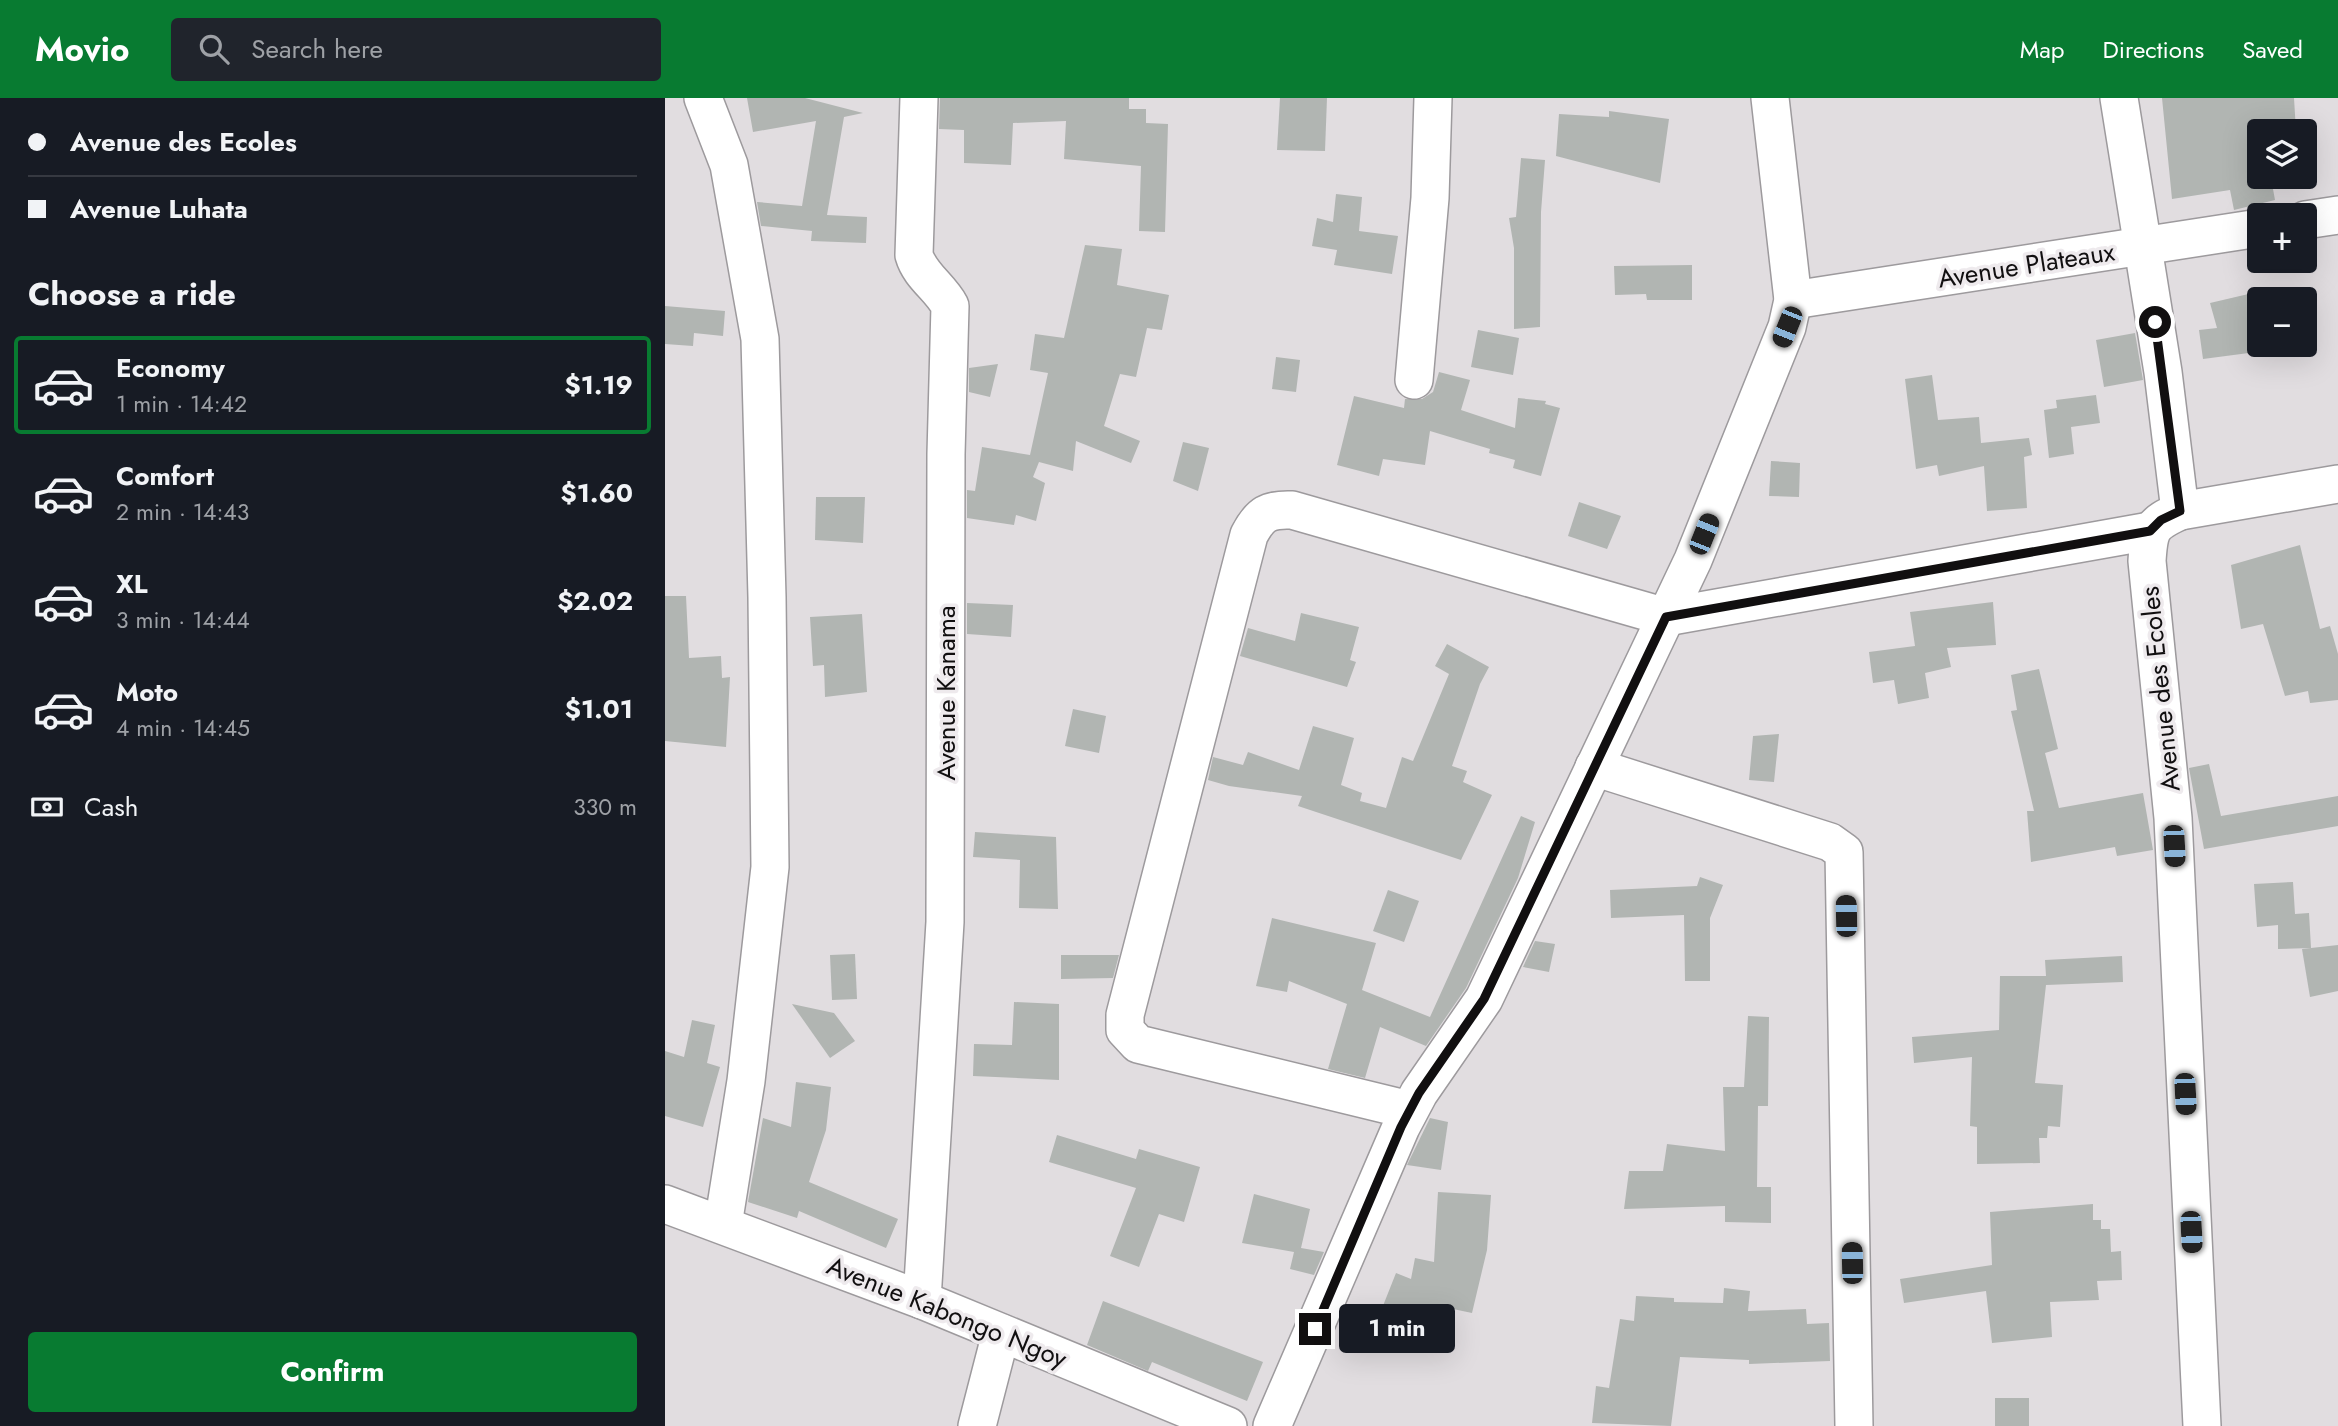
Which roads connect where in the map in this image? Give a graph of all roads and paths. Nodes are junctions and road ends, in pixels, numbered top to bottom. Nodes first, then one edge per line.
1 (703, 98) edge
2 (919, 98) edge
3 (1433, 98) edge
4 (1770, 98) edge
5 (2119, 98) edge
6 (2338, 215) edge
7 (2317, 218) edge
8 (2247, 230) edge
9 (2144, 247) junction
10 (1793, 300) junction
11 (1413, 380) dead end
12 (2338, 484) edge
13 (2180, 511) junction
14 (2150, 531) junction
15 (1666, 617) junction
16 (1594, 766) junction
17 (1409, 1110) junction
18 (665, 1204) edge
19 (723, 1225) junction
20 (922, 1300) junction
21 (1001, 1333) junction
22 (977, 1426) edge
23 (1228, 1426) edge
24 (1272, 1426) edge
25 (1854, 1426) edge
26 (2203, 1426) edge

1 - 19 street
2 - 20 street, Avenue Kanama
3 - 11 street
4 - 10 street
5 - 9 street
6 - 7 street
8 - 9 street, Avenue Plateaux
9 - 10 street, Avenue Plateaux
9 - 13 street
10 - 15 street
12 - 13 street
13 - 14 street
14 - 15 street
14 - 26 street, Avenue des Ecoles
15 - 16 street
15 - 17 street
16 - 17 street
16 - 25 street
17 - 24 street
18 - 19 street, Avenue Kabongo Ngoy
19 - 20 street, Avenue Kabongo Ngoy
20 - 21 street, Avenue Kabongo Ngoy
21 - 22 street
21 - 23 street, Avenue Kabongo Ngoy

